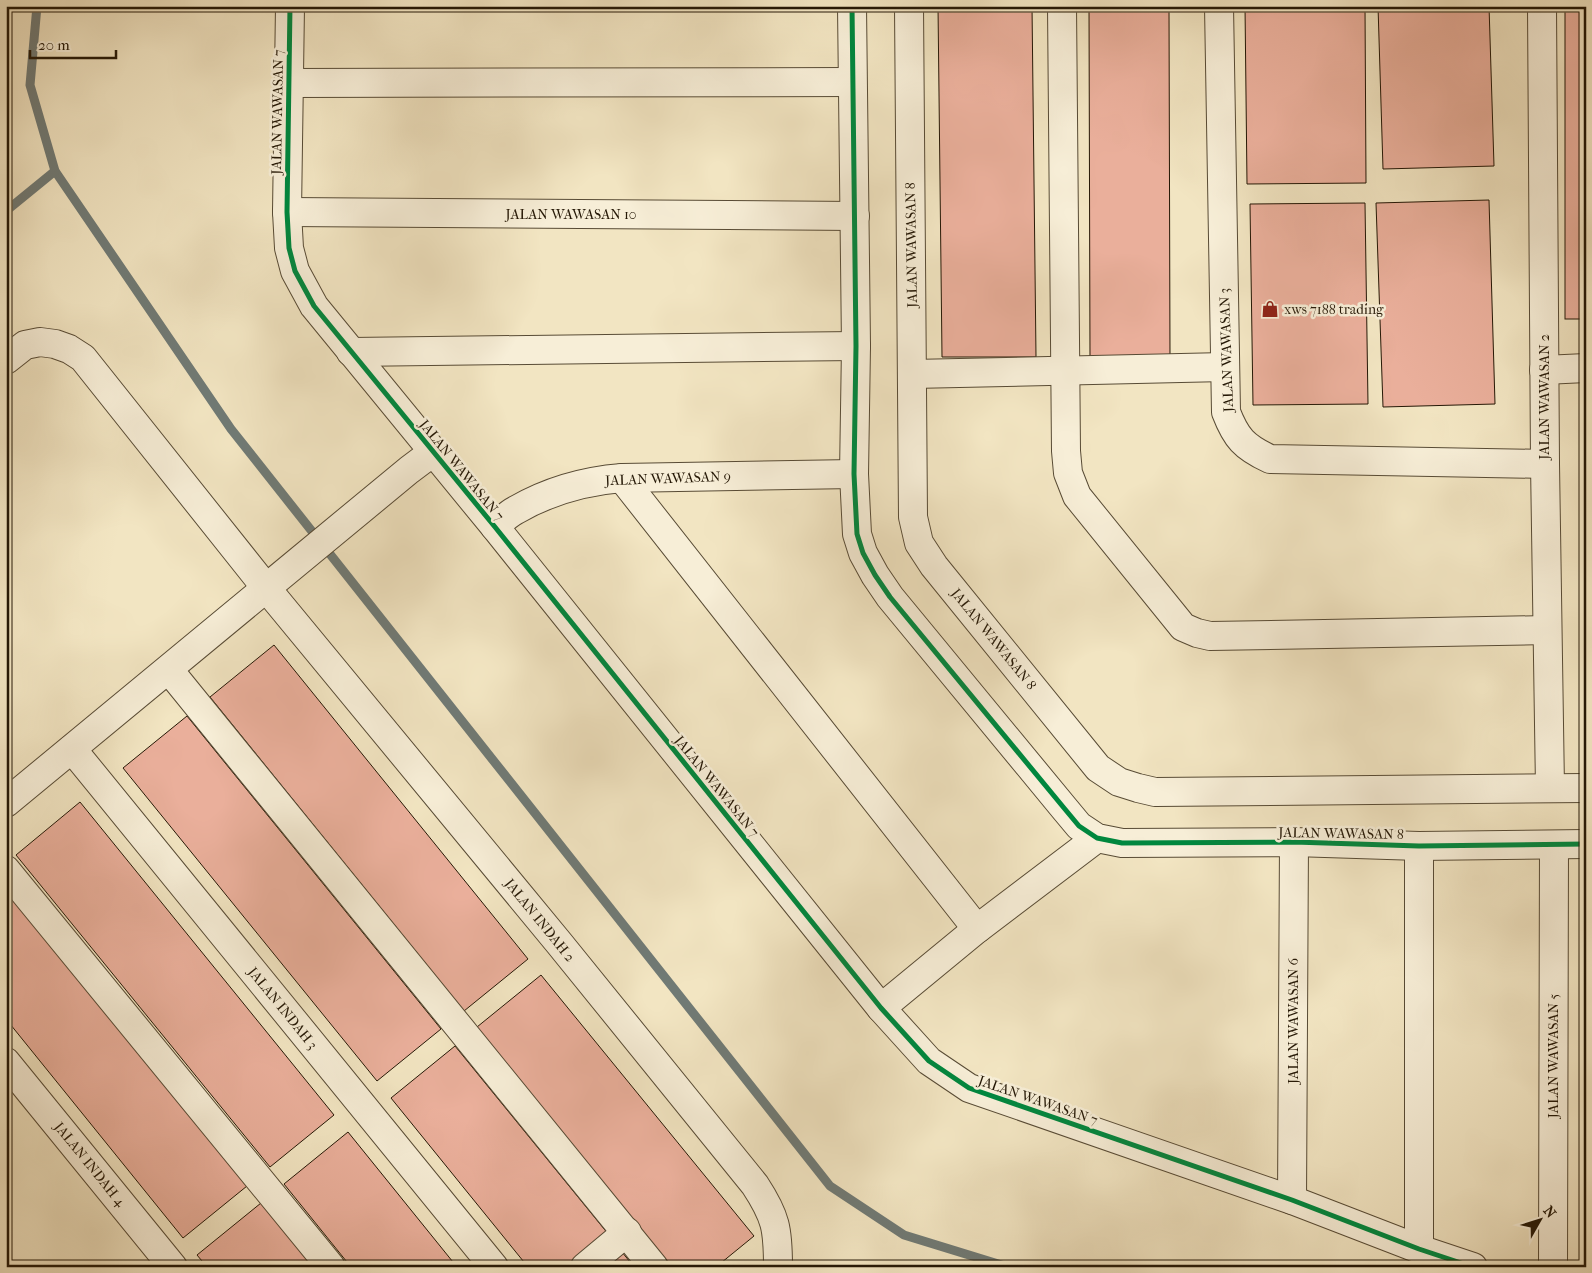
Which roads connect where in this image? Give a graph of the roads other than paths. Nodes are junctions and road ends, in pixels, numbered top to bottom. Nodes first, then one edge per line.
1 (290, 6) edge
2 (852, 6) edge
3 (909, 6) edge
4 (1062, 6) edge
5 (1219, 6) edge
6 (1542, 6) edge
7 (852, 82) junction
8 (288, 83) junction
9 (286, 212) junction
10 (855, 216) junction
11 (856, 346) junction
12 (351, 352) junction
13 (6, 360) edge
14 (1226, 367) junction
15 (1586, 368) edge
16 (1544, 370) junction
17 (1065, 371) junction
18 (912, 374) junction
19 (433, 452) junction
20 (1544, 464) junction
21 (854, 474) junction
22 (622, 478) junction
23 (495, 527) junction
24 (275, 582) junction
25 (1547, 630) junction
26 (169, 670) junction
27 (72, 749) junction
28 (1550, 788) junction
29 (1586, 788) edge
30 (6, 803) edge
31 (1097, 838) junction
32 (1294, 842) junction
33 (1586, 844) edge
34 (1554, 845) junction
35 (1419, 846) junction
36 (6, 870) edge
37 (977, 929) junction
38 (880, 1008) junction
39 (6, 1062) edge
40 (1292, 1200) junction
41 (627, 1232) junction
42 (1419, 1248) junction
43 (173, 1267) edge
44 (331, 1267) edge
45 (494, 1267) edge
46 (585, 1267) edge
47 (654, 1267) edge
48 (778, 1267) edge
49 (1473, 1267) edge
50 (1553, 1267) edge

1 - 8 street, JALAN WAWASAN 7
2 - 7 street
3 - 18 street, JALAN WAWASAN 8
4 - 17 street
5 - 14 street, JALAN WAWASAN 3
6 - 16 street, JALAN WAWASAN 2
7 - 8 street
7 - 10 street
8 - 9 street, JALAN WAWASAN 7
9 - 10 street, JALAN WAWASAN 10
9 - 12 street, JALAN WAWASAN 7
10 - 11 street
11 - 12 street
11 - 21 street
12 - 19 street, JALAN WAWASAN 7
13 - 24 street, JALAN INDAH 2
14 - 17 street
14 - 20 street, JALAN WAWASAN 3
15 - 16 street
16 - 20 street, JALAN WAWASAN 2
17 - 18 street
17 - 25 street
18 - 28 street, JALAN WAWASAN 8
19 - 23 street, JALAN WAWASAN 7
19 - 24 street
20 - 25 street, JALAN WAWASAN 2
21 - 22 street, JALAN WAWASAN 9
21 - 31 street
22 - 23 street, JALAN WAWASAN 9
22 - 37 street
23 - 38 street, JALAN WAWASAN 7
24 - 26 street
24 - 48 street, JALAN INDAH 2
25 - 28 street, JALAN WAWASAN 2
26 - 27 street
26 - 41 street
27 - 30 street
27 - 45 street, JALAN INDAH 3
28 - 29 street, JALAN WAWASAN 8
31 - 32 street, JALAN WAWASAN 8
31 - 37 street
32 - 35 street, JALAN WAWASAN 8
32 - 40 street, JALAN WAWASAN 6
33 - 34 street, JALAN WAWASAN 8
34 - 35 street, JALAN WAWASAN 8
34 - 50 street, JALAN WAWASAN 5
35 - 42 street
36 - 44 street
37 - 38 street
38 - 40 street, JALAN WAWASAN 7
39 - 43 street, JALAN INDAH 4
40 - 42 street, JALAN WAWASAN 7
41 - 46 street
41 - 47 street
42 - 49 street, JALAN WAWASAN 7

